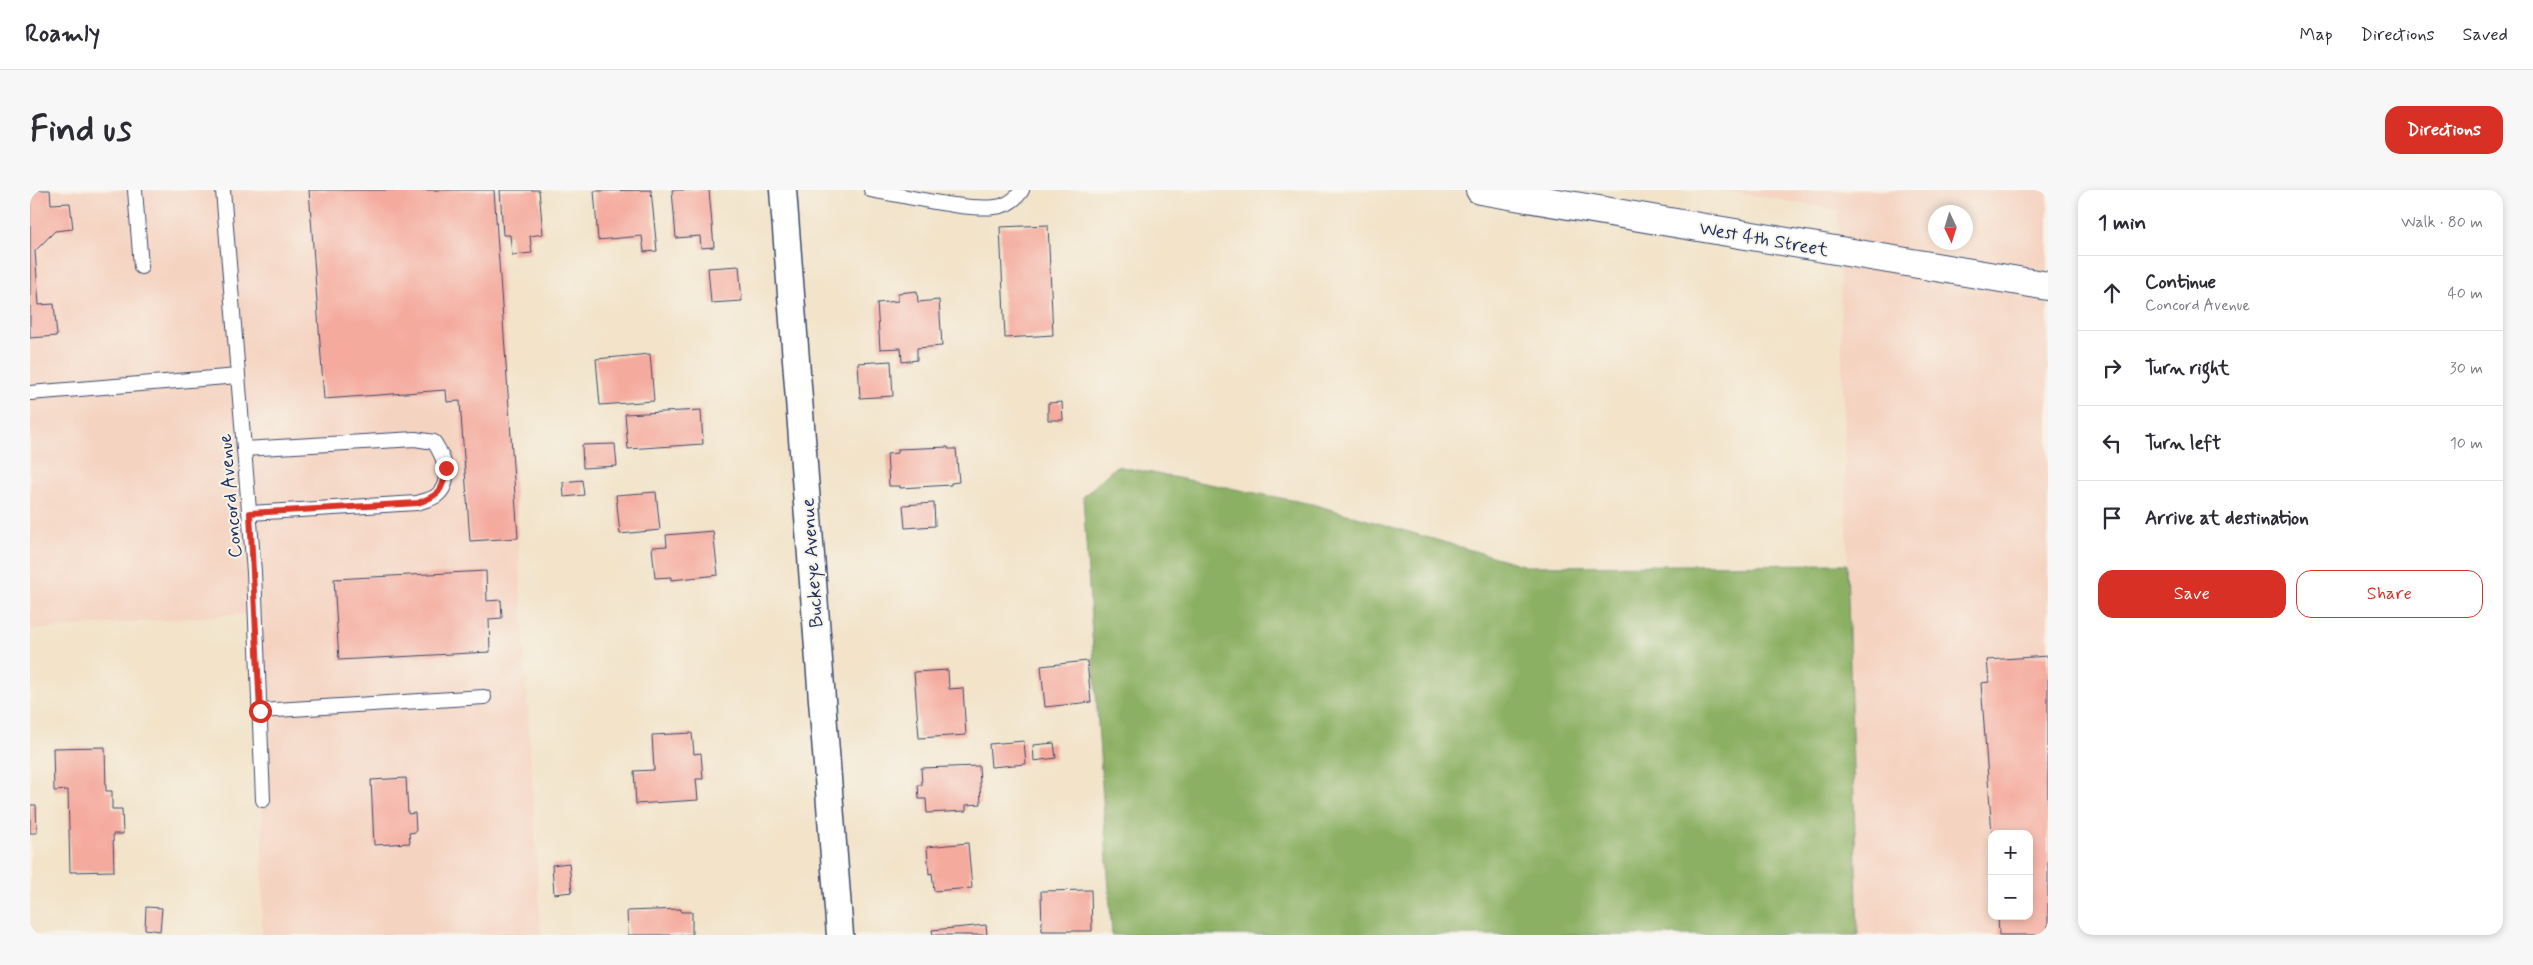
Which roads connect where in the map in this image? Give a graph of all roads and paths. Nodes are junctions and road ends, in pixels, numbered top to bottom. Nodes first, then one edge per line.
1 (135, 190) edge
2 (223, 190) edge
3 (783, 190) edge
4 (871, 190) edge
5 (1022, 190) edge
6 (1480, 190) edge
7 (141, 267) dead end
8 (2048, 286) edge
9 (238, 376) junction
10 (30, 393) edge
11 (244, 449) junction
12 (250, 513) junction
13 (484, 697) dead end
14 (260, 711) junction
15 (263, 800) dead end
16 (840, 935) edge

1 - 7 lane
2 - 9 lane, Concord Avenue
3 - 16 street, Buckeye Avenue
4 - 5 lane
6 - 8 main road, West 4th Street
9 - 10 lane
9 - 11 lane, Concord Avenue
11 - 12 lane, Concord Avenue
11 - 12 lane
12 - 14 lane, Concord Avenue
13 - 14 lane
14 - 15 lane, Concord Avenue

